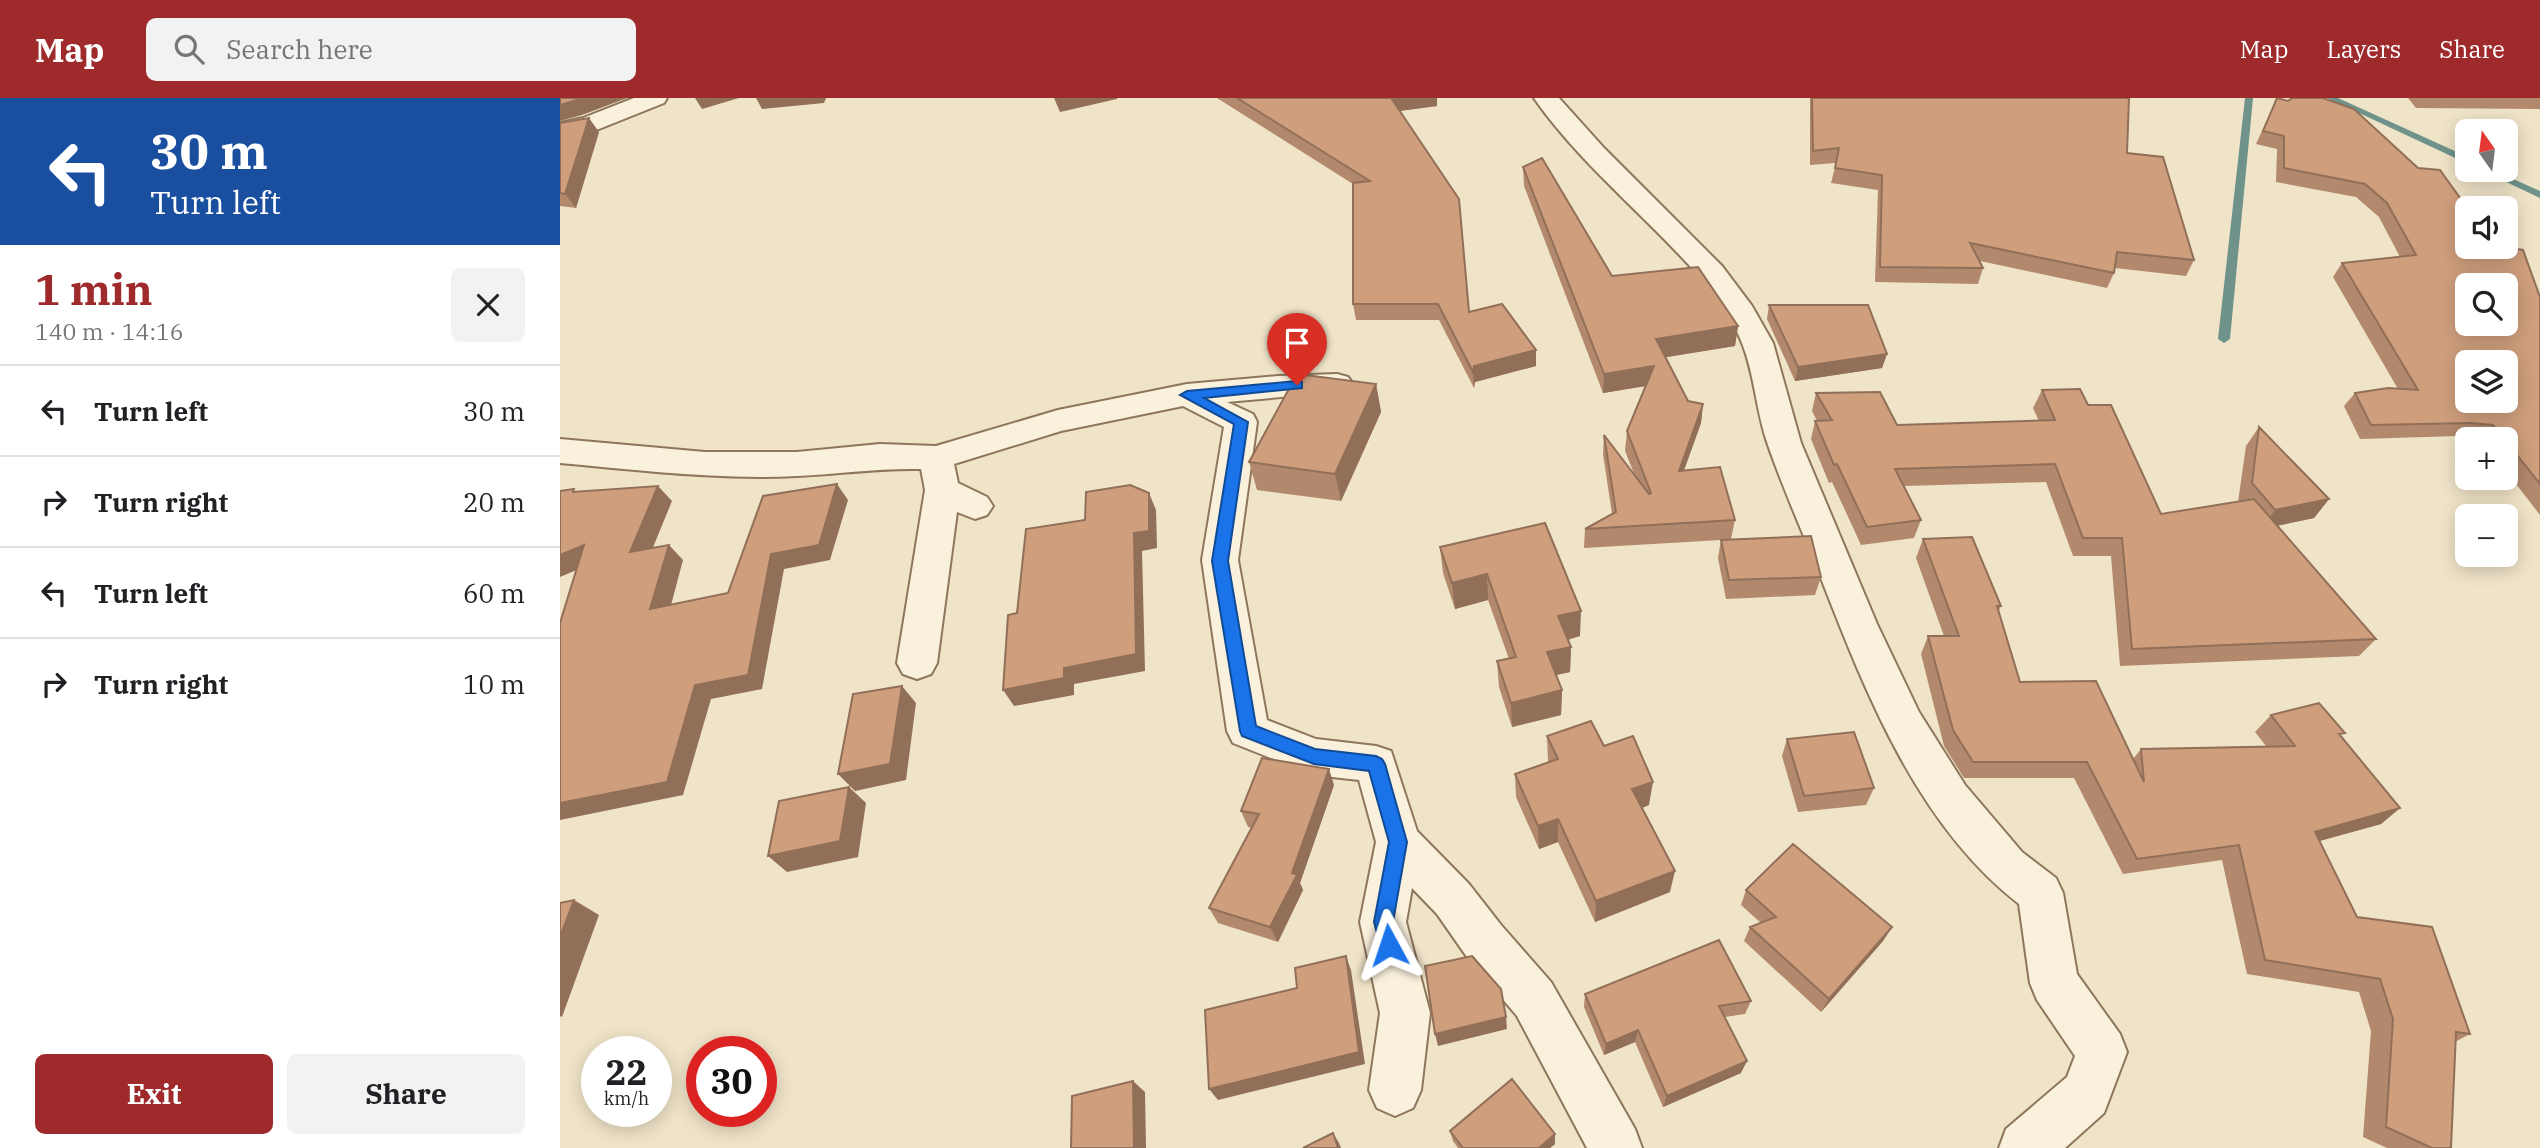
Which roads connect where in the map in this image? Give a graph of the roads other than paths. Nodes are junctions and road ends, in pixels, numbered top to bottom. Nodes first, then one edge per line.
1 (655, 98) edge
2 (1546, 98) edge
3 (560, 130) edge
4 (1337, 384) edge
5 (1187, 395) junction
6 (560, 452) edge
7 (939, 474) junction
8 (975, 506) dead end
9 (917, 663) dead end
10 (1398, 842) junction
11 (1395, 1090) dead end
12 (1616, 1148) edge
13 (2025, 1148) edge

1 - 3 street
2 - 13 street
4 - 5 street
5 - 7 street
5 - 10 street
6 - 7 street
7 - 8 street
7 - 9 street
10 - 11 street
10 - 12 street

